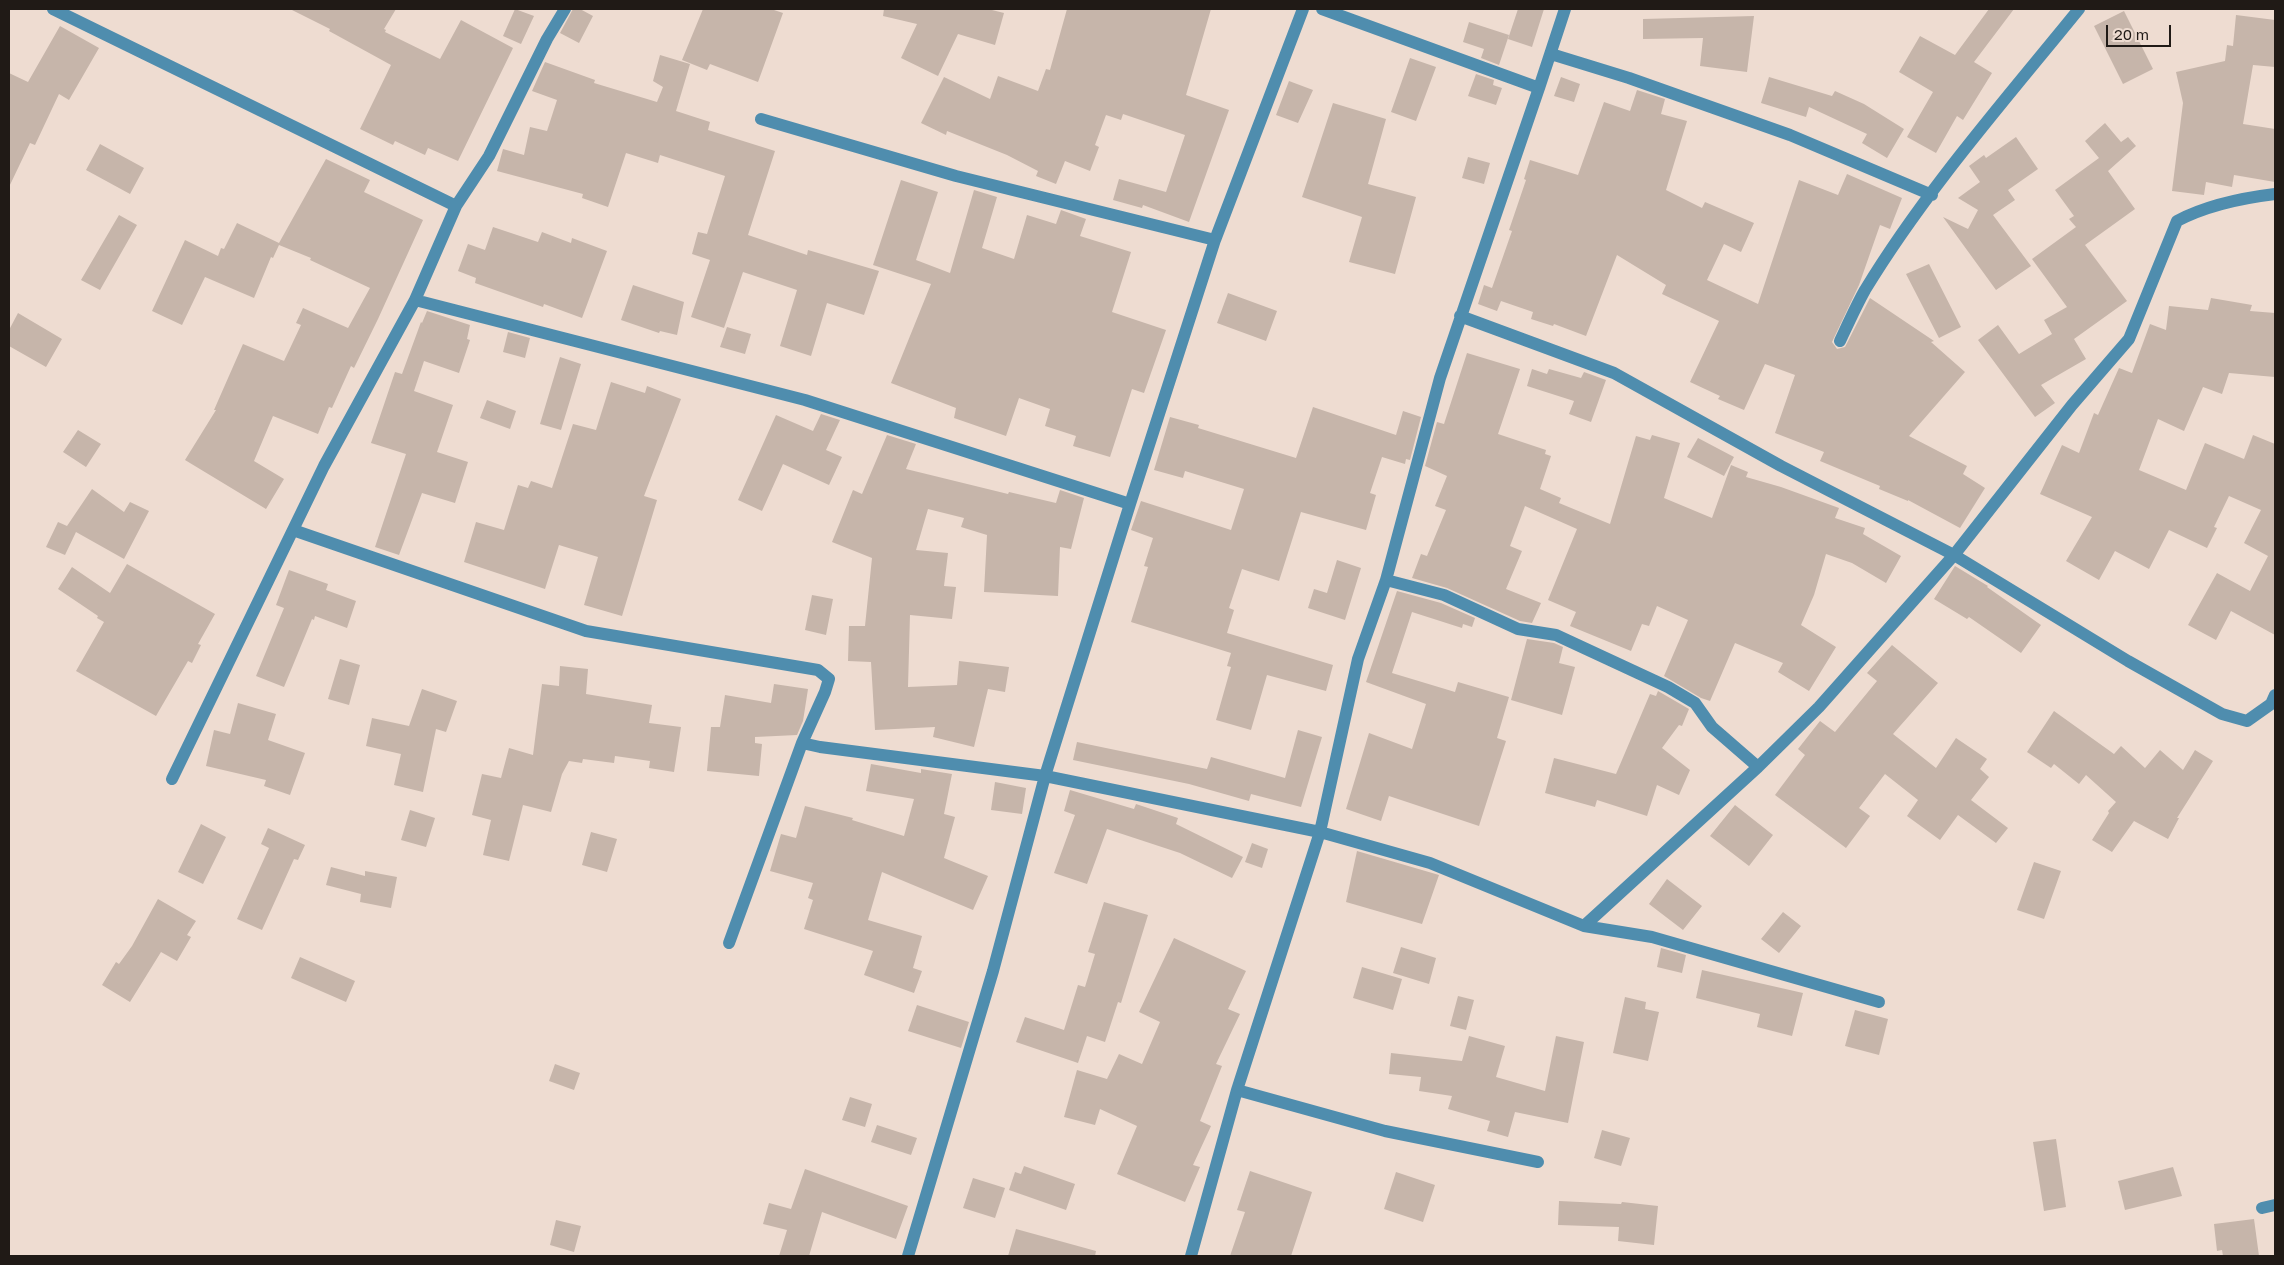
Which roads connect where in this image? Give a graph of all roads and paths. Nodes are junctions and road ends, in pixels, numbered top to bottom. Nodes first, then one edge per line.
1 (53, 9) edge
2 (565, 9) edge
3 (1304, 9) edge
4 (1322, 9) edge
5 (1565, 9) edge
6 (2079, 9) edge
7 (1551, 54) junction
8 (1539, 88) junction
9 (761, 119) dead end
10 (2275, 194) edge
11 (1932, 195) junction
12 (456, 206) junction
13 (1215, 240) junction
14 (415, 300) junction
15 (1460, 316) junction
16 (1840, 341) dead end
17 (1130, 504) junction
18 (293, 530) junction
19 (1954, 555) junction
20 (1386, 580) junction
21 (2275, 695) edge
22 (802, 743) junction
23 (1758, 767) junction
24 (1045, 776) junction
25 (172, 779) dead end
26 (1320, 832) junction
27 (1584, 926) junction
28 (729, 943) dead end
29 (1879, 1002) dead end
30 (1237, 1090) junction
31 (1538, 1162) dead end
32 (2275, 1205) edge
33 (2262, 1208) dead end
34 (908, 1256) edge
35 (1191, 1256) edge

1 - 12 street
2 - 12 street
3 - 13 street
4 - 8 street
5 - 7 street
6 - 11 street
7 - 8 street
7 - 11 street
8 - 15 street
9 - 13 street
10 - 19 street
11 - 16 street
12 - 14 street
13 - 17 street
14 - 17 street
14 - 18 street
15 - 19 street
15 - 20 street
17 - 24 street
18 - 22 street
18 - 25 street
19 - 21 street
19 - 23 street
20 - 23 street
20 - 26 street
22 - 24 street
22 - 28 street
23 - 27 street
24 - 26 street
24 - 34 street
26 - 27 street
26 - 30 street
27 - 29 street
30 - 31 street
30 - 35 street
32 - 33 street

